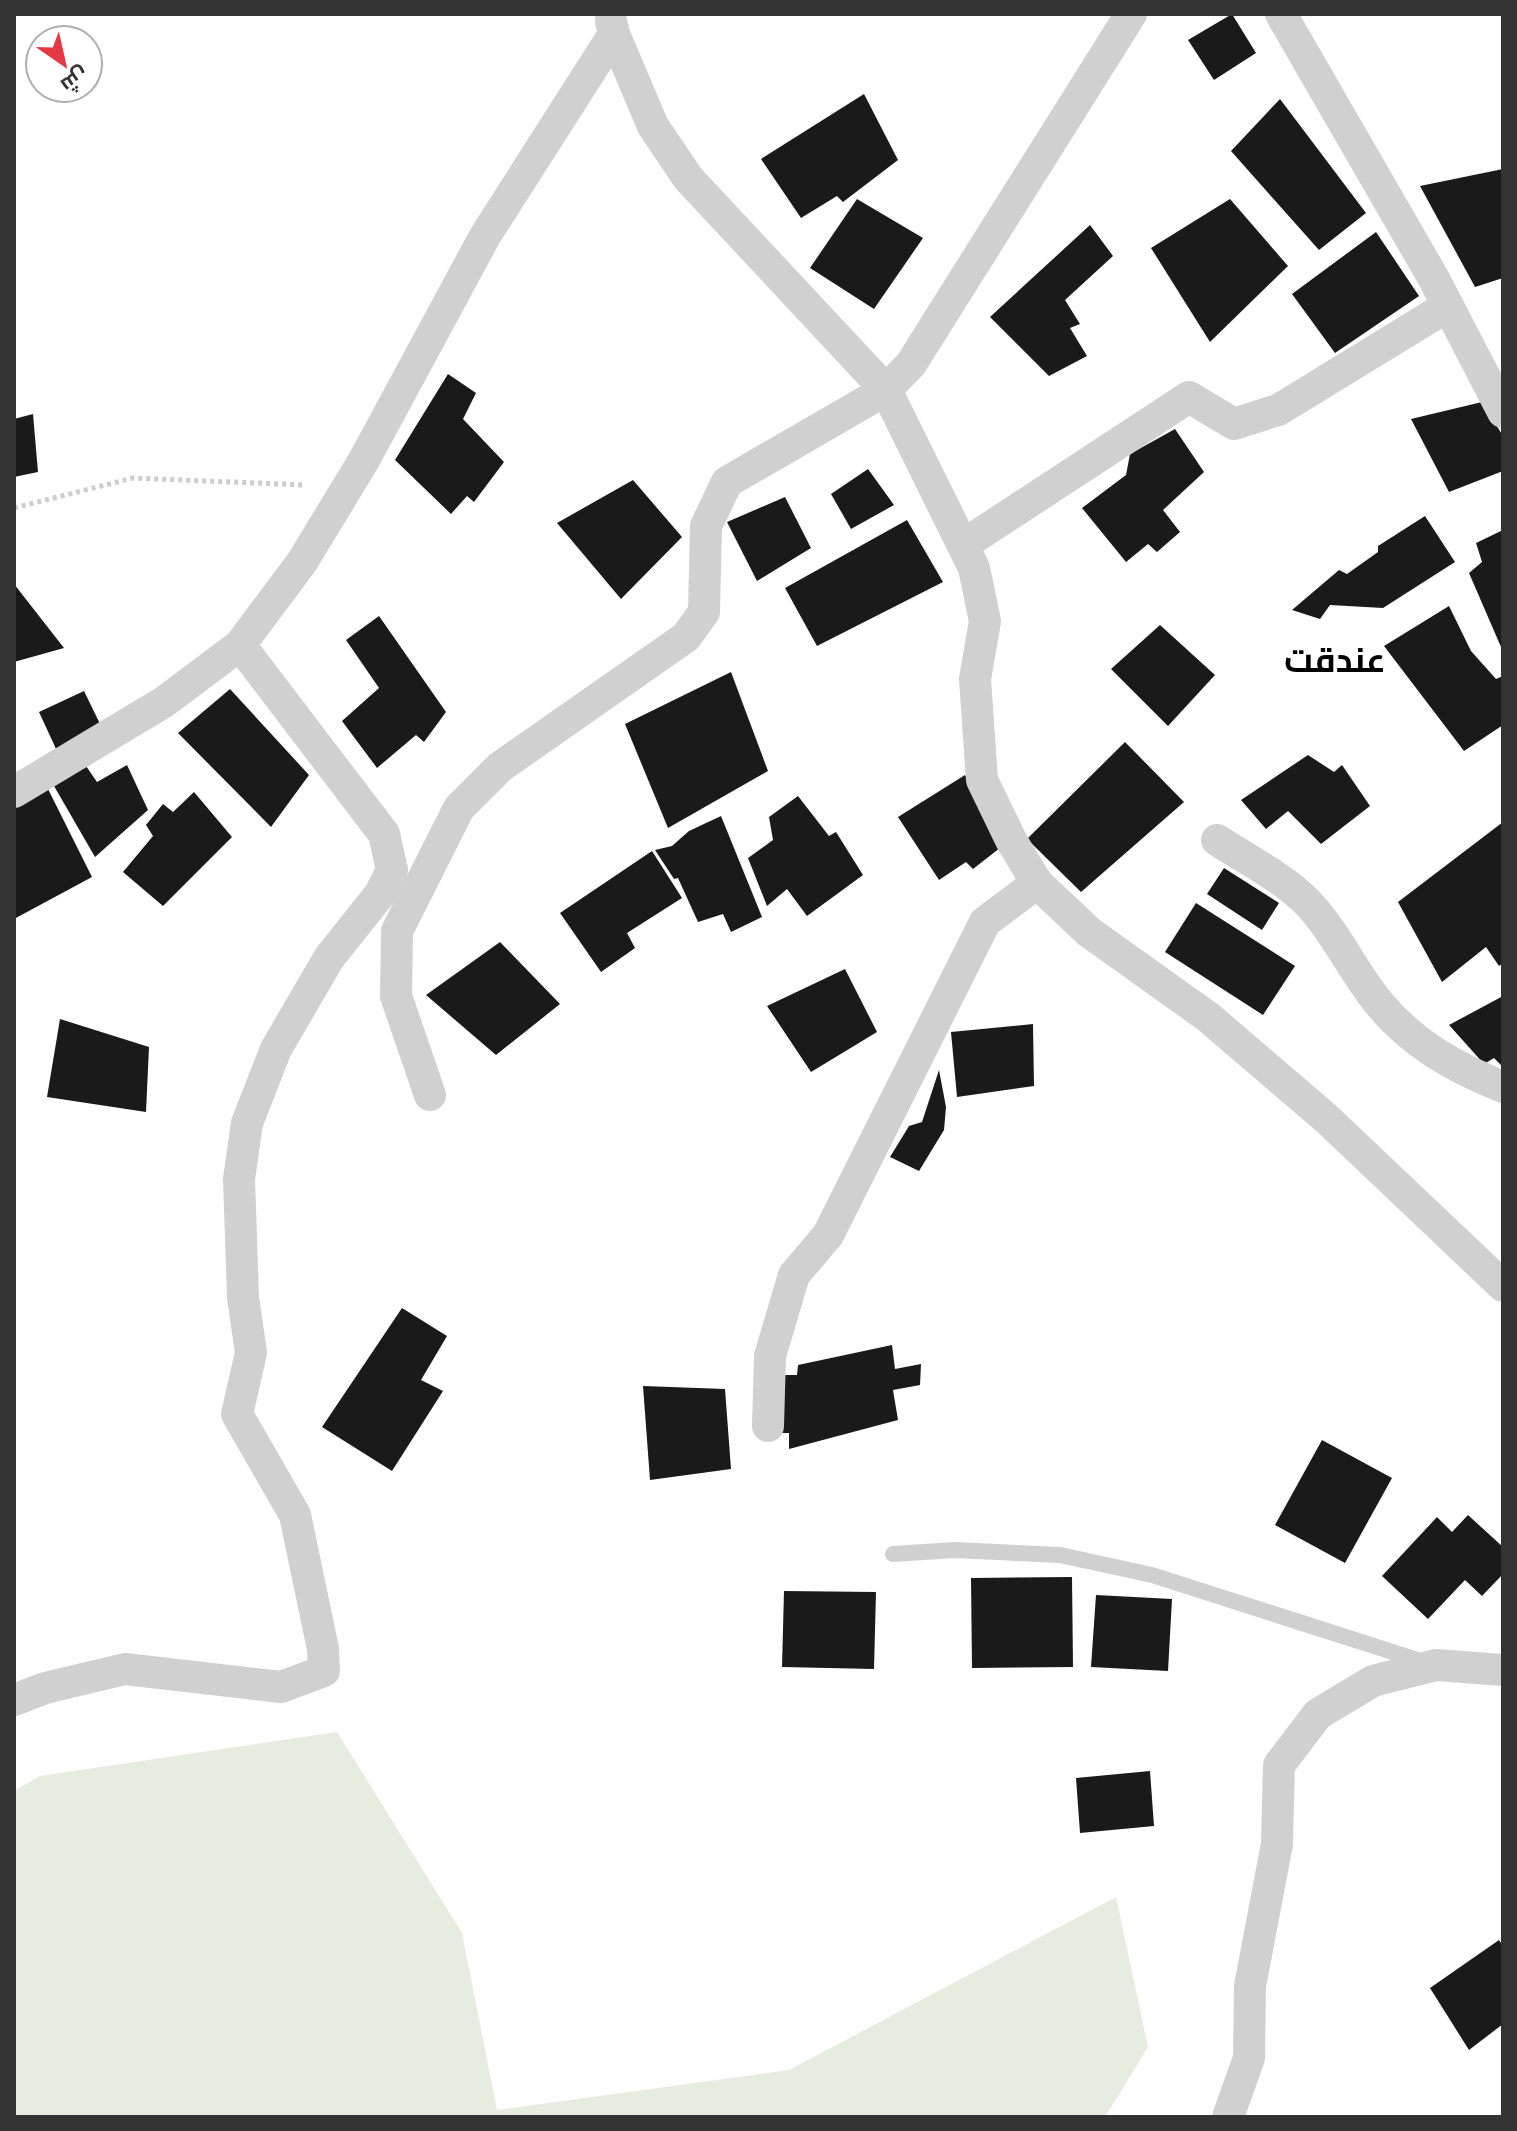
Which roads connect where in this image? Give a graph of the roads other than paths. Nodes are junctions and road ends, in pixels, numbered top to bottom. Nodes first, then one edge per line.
1 (1131, 14) edge
2 (1281, 14) edge
3 (612, 24) edge
4 (1448, 306) junction
5 (886, 390) junction
6 (1503, 412) edge
7 (963, 545) junction
8 (240, 645) junction
9 (14, 792) edge
10 (1217, 840) dead end
11 (1037, 883) junction
12 (1503, 1087) edge
13 (430, 1095) dead end
14 (1503, 1286) edge
15 (768, 1426) dead end
16 (893, 1554) dead end
17 (1436, 1665) junction
18 (1503, 1670) edge
19 (14, 1700) edge
20 (1228, 2117) edge

1 - 5 street
2 - 4 street
3 - 5 street
3 - 8 street
4 - 6 street
4 - 7 street
5 - 7 street
5 - 13 street
7 - 11 street
8 - 9 street
8 - 19 street
10 - 12 street
11 - 14 street
11 - 15 street
16 - 17 lane
17 - 18 street
17 - 20 street

